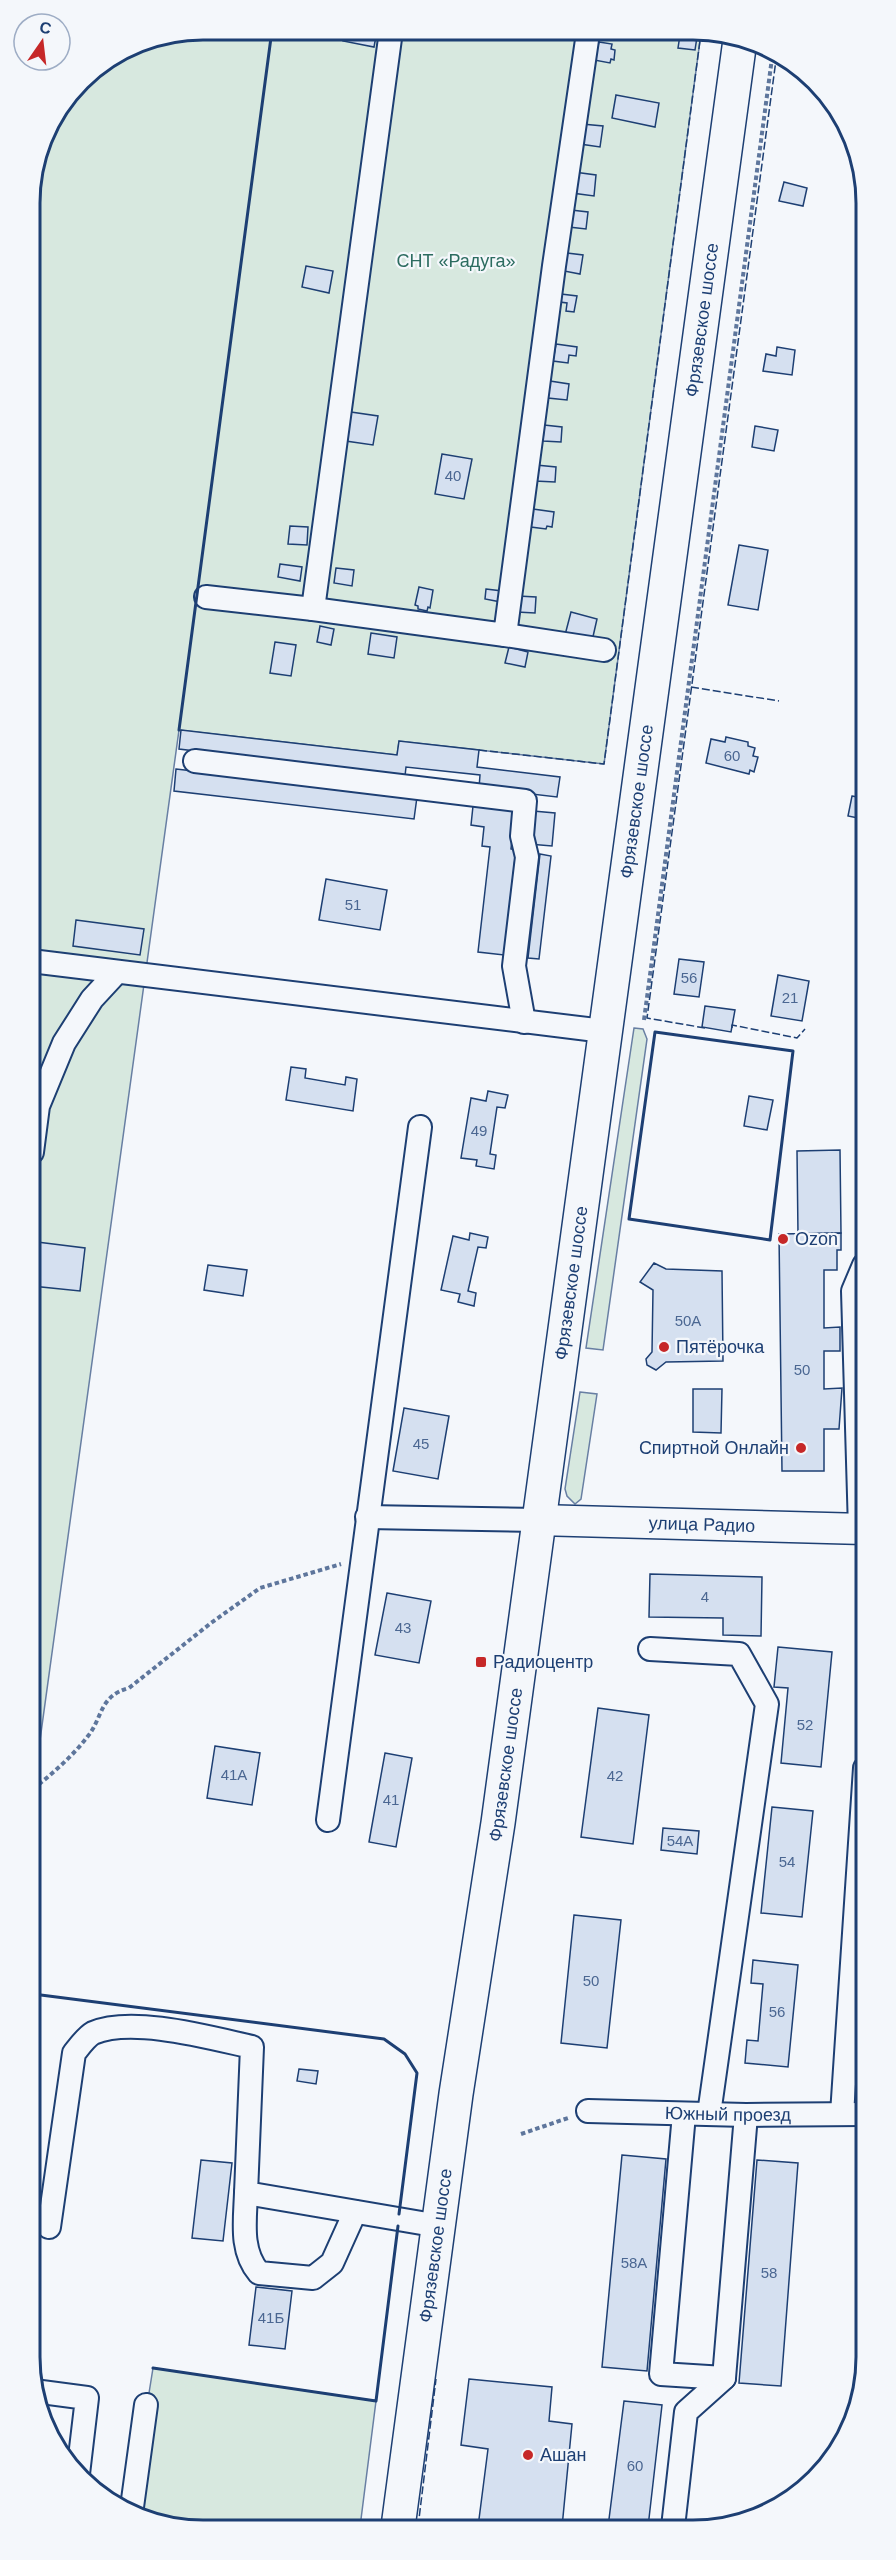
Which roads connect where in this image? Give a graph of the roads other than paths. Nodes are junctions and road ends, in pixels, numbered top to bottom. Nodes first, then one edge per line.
1 (390, 40) edge
2 (587, 40) edge
3 (739, 48) edge
4 (206, 597) dead end
5 (313, 609) junction
6 (505, 635) junction
7 (604, 650) dead end
8 (195, 761) dead end
9 (41, 962) edge
10 (117, 972) junction
11 (524, 1022) junction
12 (604, 1031) junction
13 (41, 1100) edge
14 (420, 1127) dead end
15 (856, 1285) edge
16 (855, 1324) edge
17 (367, 1517) junction
18 (538, 1520) junction
19 (855, 1529) edge
20 (650, 1649) dead end
21 (328, 1820) dead end
22 (855, 1915) edge
23 (588, 2111) road end
24 (684, 2114) junction
25 (709, 2114) junction
26 (842, 2114) junction
27 (855, 2114) edge
28 (746, 2115) junction
29 (246, 2193) junction
30 (355, 2212) junction
31 (439, 2226) junction
32 (49, 2227) dead end
33 (724, 2378) junction
34 (45, 2393) edge
35 (146, 2405) dead end
36 (79, 2462) edge
37 (132, 2504) edge
38 (399, 2520) edge
39 (674, 2520) edge

1 - 5 street
2 - 6 street
3 - 12 highway, Фрязевское шоссе
4 - 5 street
5 - 6 street
6 - 7 street
8 - 11 street
9 - 10 street
10 - 11 street
10 - 13 street
11 - 12 street
12 - 18 highway, Фрязевское шоссе
14 - 17 street
15 - 16 street
17 - 18 street
17 - 21 street
18 - 19 main road, улица Радио
18 - 31 highway, Фрязевское шоссе
20 - 25 street
22 - 26 street
23 - 24 street, Южный проезд
24 - 25 street, Южный проезд
24 - 33 street
25 - 28 street, Южный проезд
26 - 27 street, Южный проезд
26 - 28 street, Южный проезд
28 - 33 street
29 - 30 street
29 - 30 street
29 - 32 street
30 - 31 street
31 - 38 highway, Фрязевское шоссе
33 - 39 street
34 - 36 street
35 - 37 street

